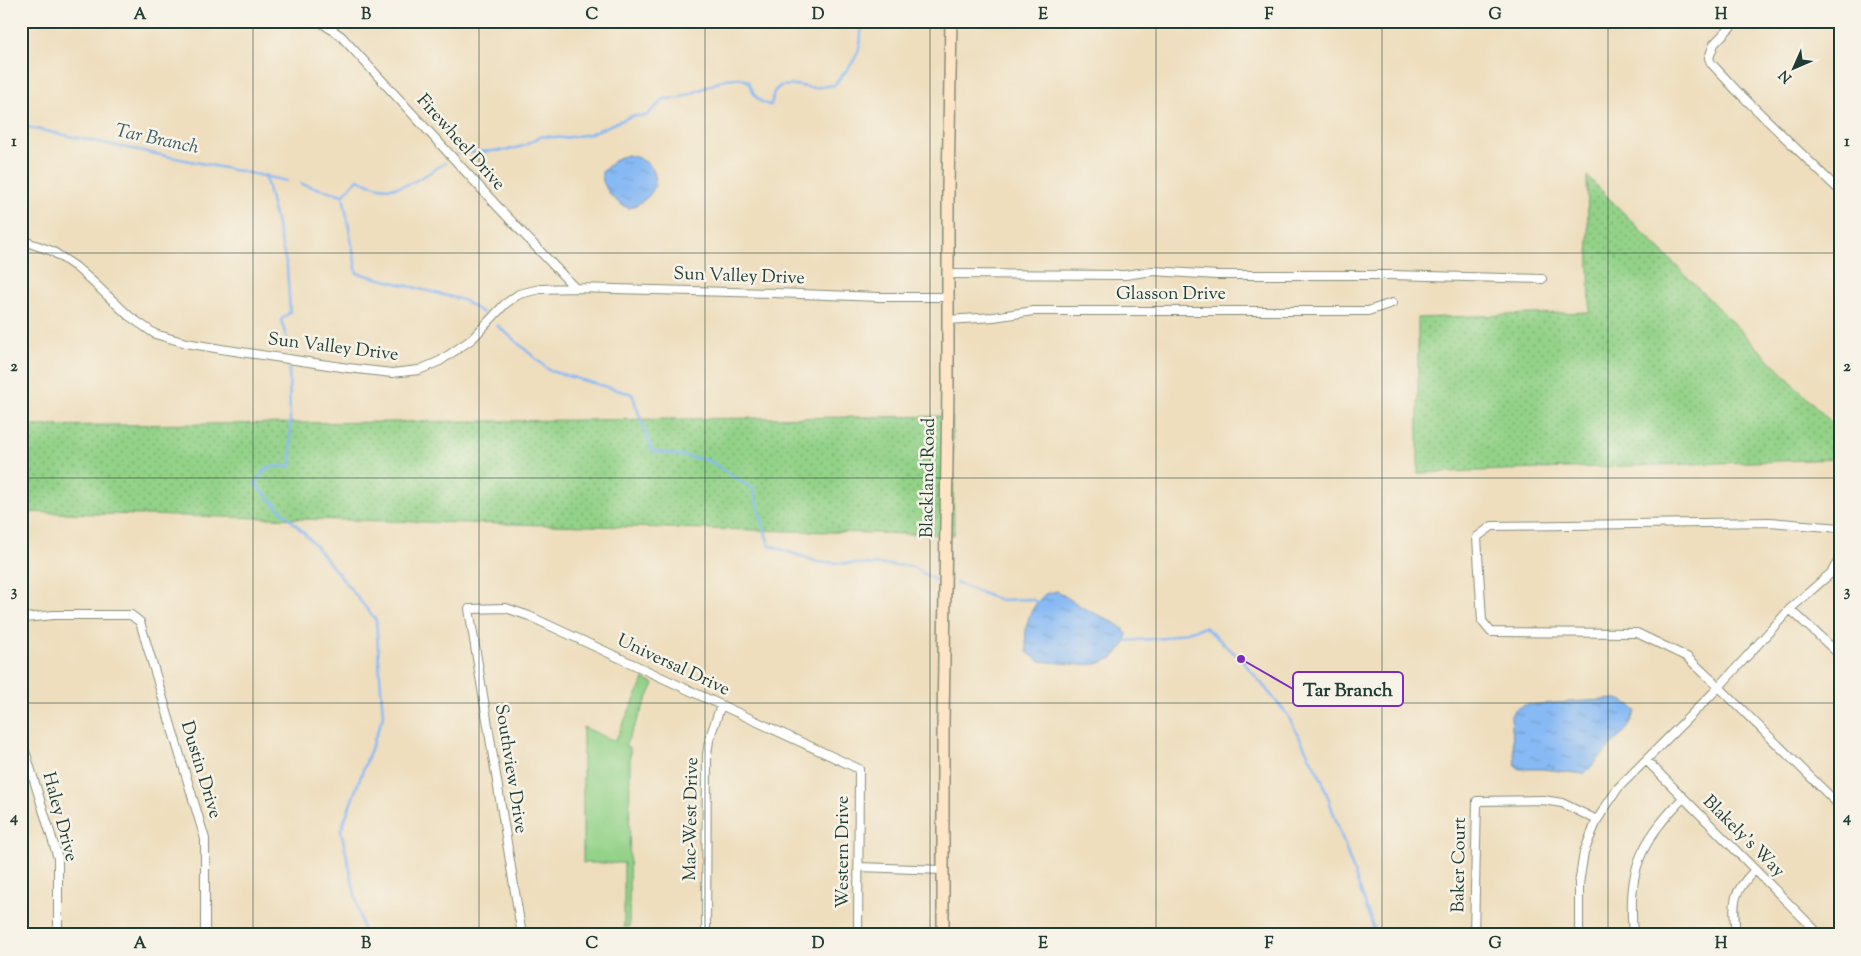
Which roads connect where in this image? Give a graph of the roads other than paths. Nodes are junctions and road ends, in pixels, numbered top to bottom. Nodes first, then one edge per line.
1 (319, 21) edge
2 (951, 21) edge
3 (1736, 21) edge
4 (1840, 191) edge
5 (21, 240) edge
6 (948, 274) junction
7 (1542, 279) dead end
8 (575, 288) junction
9 (948, 297) junction
10 (1392, 303) dead end
11 (948, 320) junction
12 (1840, 528) edge
13 (1840, 558) edge
14 (1790, 608) junction
15 (469, 609) joint
16 (21, 621) edge
17 (1840, 655) edge
18 (1719, 687) junction
19 (721, 704) junction
20 (21, 738) edge
21 (1646, 760) junction
22 (859, 769) joint
23 (1683, 798) junction
24 (1840, 806) edge
25 (1598, 820) junction
26 (858, 867) junction
27 (943, 870) junction
28 (1755, 870) junction
29 (58, 935) edge
30 (205, 935) edge
31 (522, 935) edge
32 (706, 935) edge
33 (858, 935) edge
34 (943, 935) edge
35 (1474, 935) edge
36 (1579, 935) edge
37 (1633, 935) edge
38 (1736, 935) edge
39 (1820, 935) edge

1 - 8 street, Firewheel Drive
2 - 6 street, Blackland Road
3 - 4 street
5 - 8 street, Sun Valley Drive
6 - 7 street
6 - 9 street, Blackland Road
8 - 9 street, Sun Valley Drive
9 - 11 street, Blackland Road
10 - 11 street, Glasson Drive
11 - 27 street, Blackland Road
12 - 18 street
13 - 14 street
14 - 17 street
14 - 18 street
15 - 19 street, Universal Drive
15 - 31 street, Southview Drive
16 - 30 street, Dustin Drive
18 - 21 street
18 - 24 street
19 - 22 street, Universal Drive
19 - 32 street, Mac-West Drive
20 - 29 street, Haley Drive
21 - 23 street, Blakely's Way
21 - 25 street
22 - 26 street, Western Drive
23 - 28 street, Blakely's Way
23 - 37 street
25 - 35 street, Baker Court
25 - 36 street
26 - 27 street
26 - 33 street, Western Drive
27 - 34 street, Blackland Road
28 - 38 street
28 - 39 street, Blakely's Way

